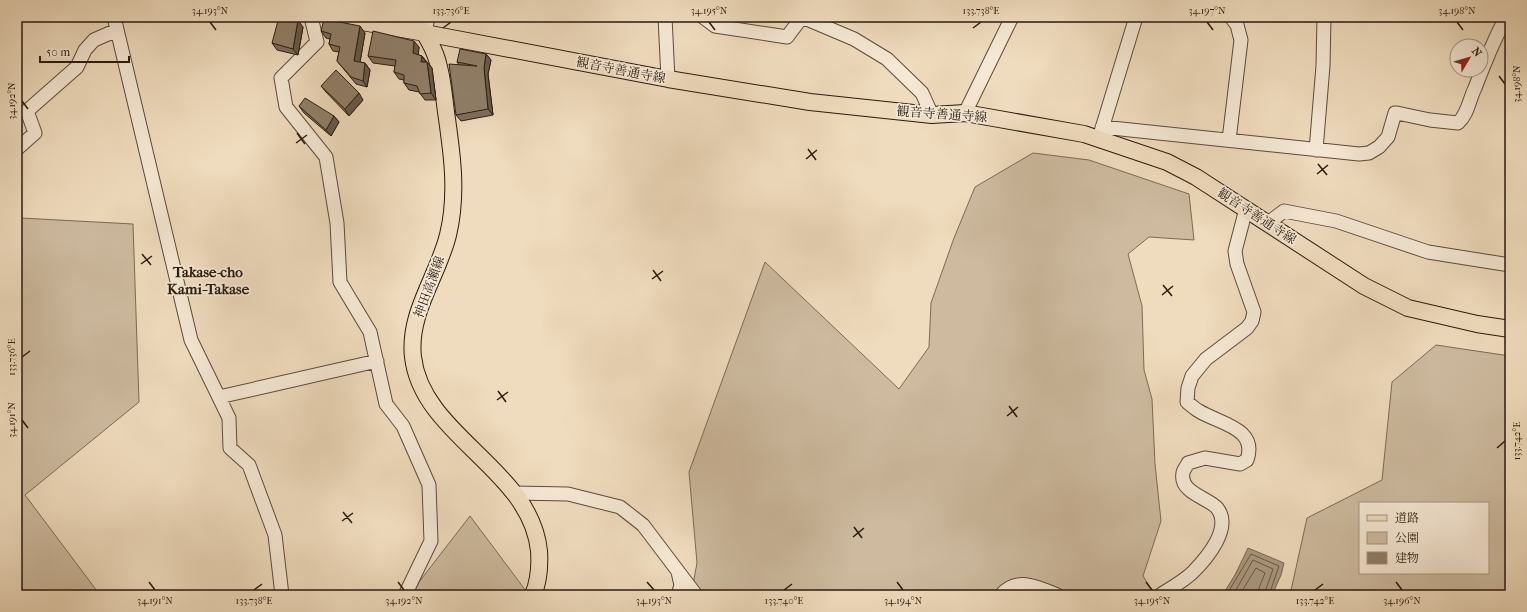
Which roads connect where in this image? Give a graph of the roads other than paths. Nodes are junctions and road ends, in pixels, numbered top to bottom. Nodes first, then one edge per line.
1 (114, 17) edge
2 (311, 17) edge
3 (333, 17) edge
4 (413, 17) edge
5 (428, 17) edge
6 (665, 17) edge
7 (703, 17) edge
8 (1012, 17) edge
9 (1136, 17) edge
10 (1231, 17) edge
11 (1324, 17) edge
12 (1506, 17) edge
13 (1510, 20) edge
14 (117, 30) junction
15 (425, 33) junction
16 (668, 79) junction
17 (965, 114) junction
18 (932, 115) junction
19 (1101, 133) junction
20 (1228, 140) junction
21 (17, 149) edge
22 (1316, 150) junction
23 (1246, 209) junction
24 (1268, 223) junction
25 (1510, 265) edge
26 (1510, 329) edge
27 (377, 361) junction
28 (219, 397) junction
29 (514, 493) junction
30 (677, 571) junction
31 (282, 595) edge
32 (404, 595) edge
33 (533, 595) edge
34 (678, 595) edge
35 (696, 595) edge
36 (1001, 595) edge
37 (1057, 595) edge
38 (1160, 595) edge

1 - 14 street
2 - 27 street
3 - 15 main road, 観音寺善通寺線
4 - 15 main road, 神田高瀬線
5 - 15 street
6 - 16 street
7 - 18 street
8 - 17 street
9 - 19 street
10 - 20 street
11 - 22 street
12 - 13 street
12 - 22 street
14 - 21 street
14 - 28 street
15 - 16 main road, 観音寺善通寺線
15 - 29 main road, 神田高瀬線
16 - 18 main road, 観音寺善通寺線
17 - 18 main road, 観音寺善通寺線
17 - 19 main road, 観音寺善通寺線
19 - 20 street
19 - 23 main road, 観音寺善通寺線
20 - 22 street
23 - 24 main road, 観音寺善通寺線
23 - 38 street
24 - 25 street
24 - 26 main road, 観音寺善通寺線
27 - 28 street
27 - 32 street
28 - 31 street
29 - 30 street
29 - 33 main road, 神田高瀬線
30 - 34 street
30 - 35 street
36 - 37 street

